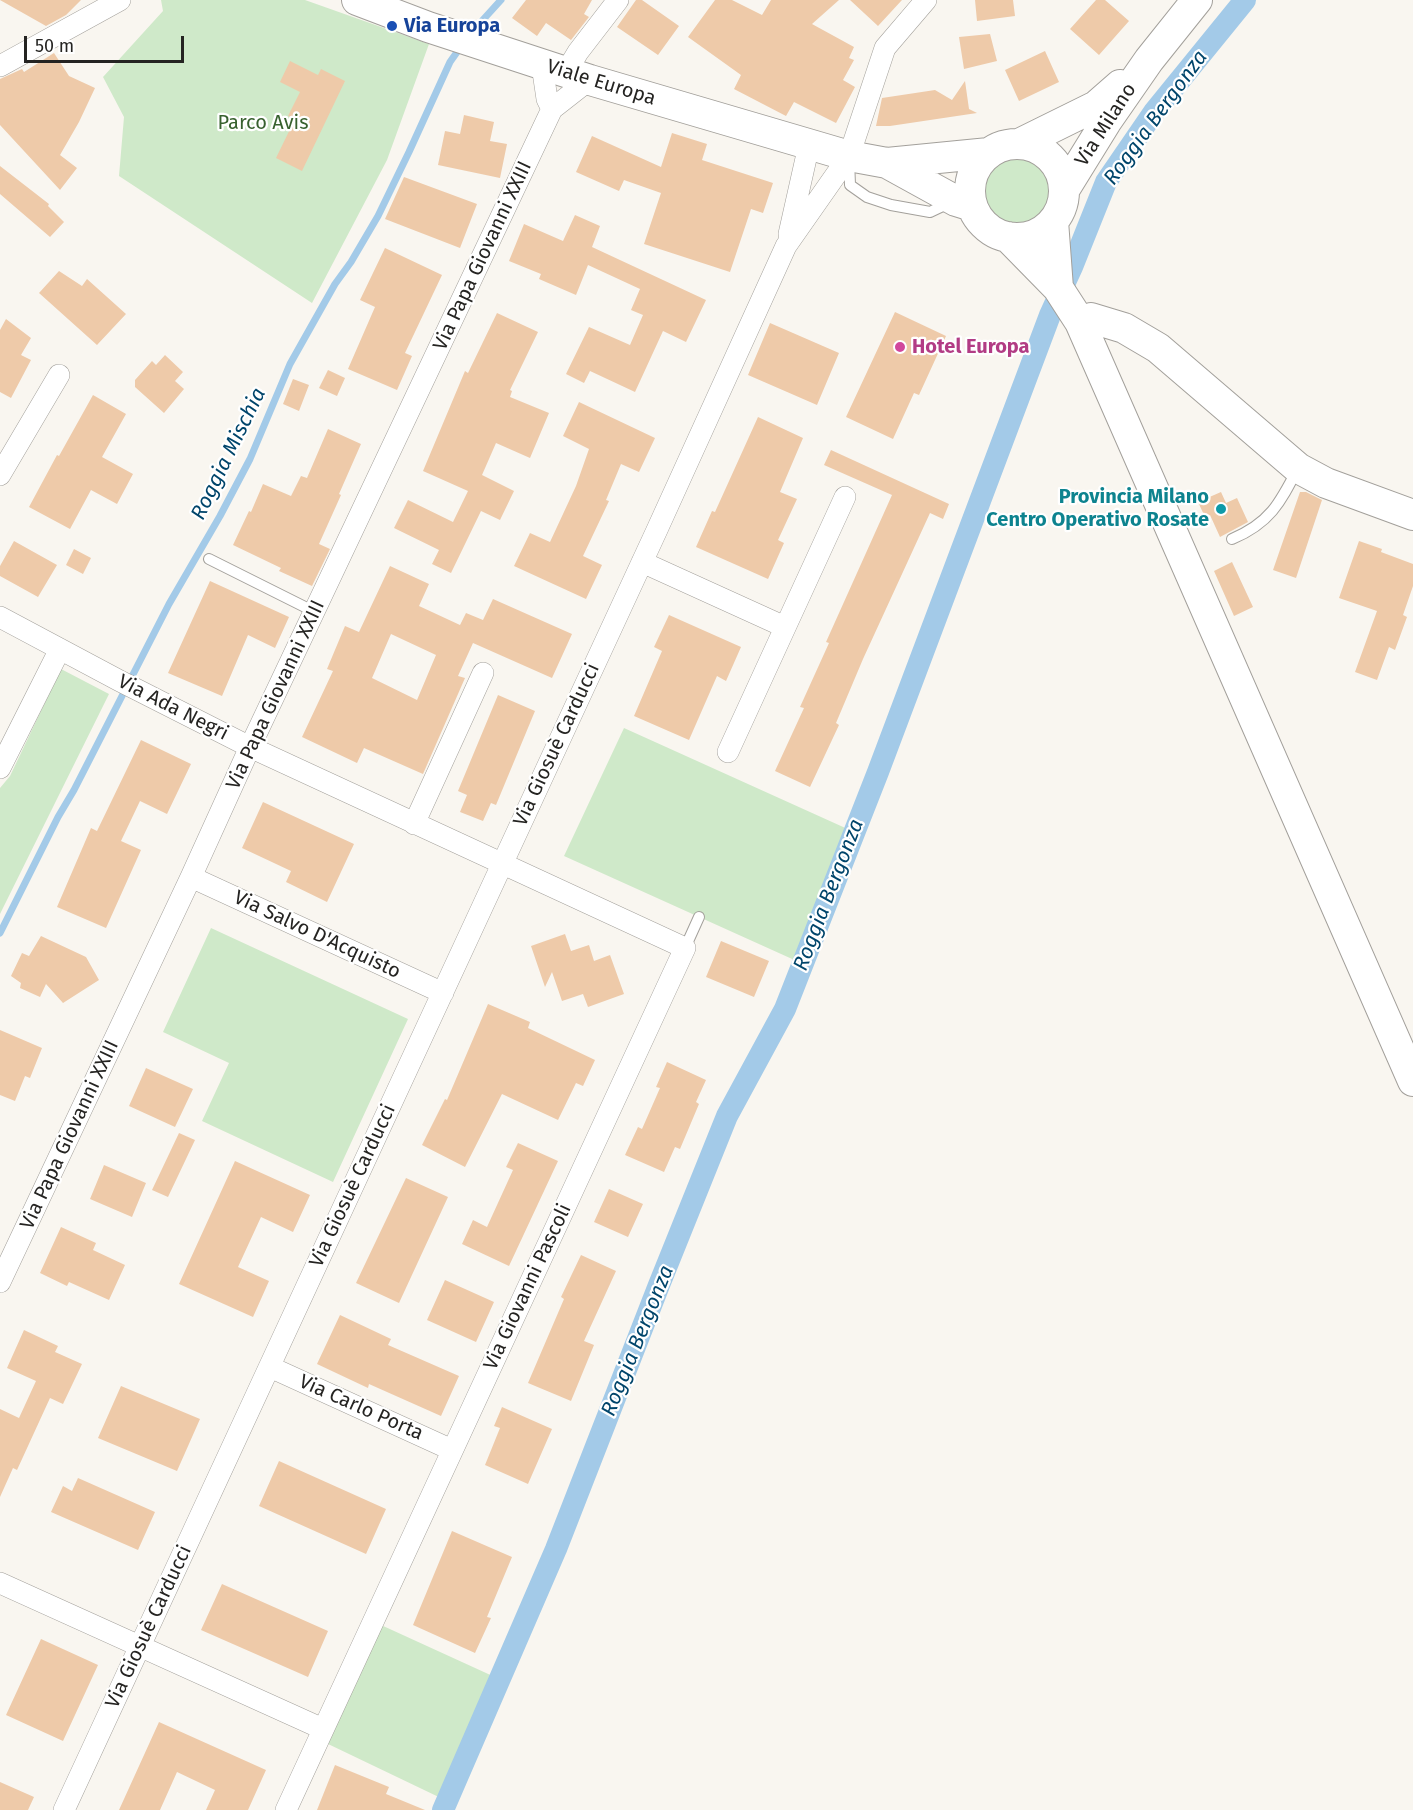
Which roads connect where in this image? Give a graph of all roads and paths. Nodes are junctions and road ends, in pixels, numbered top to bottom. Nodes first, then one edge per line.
1 (120, 0) edge
2 (357, 0) edge
3 (618, 0) edge
4 (926, 0) edge
5 (1197, 0) edge
6 (1149, 60) junction
7 (0, 66) edge
8 (566, 72) junction
9 (552, 109) junction
10 (1019, 144) junction
11 (809, 145) junction
12 (989, 153) junction
13 (849, 156) junction
14 (887, 163) junction
15 (1064, 190) junction
16 (964, 203) junction
17 (1053, 221) junction
18 (1008, 237) junction
19 (786, 246) junction
20 (1058, 288) junction
21 (1080, 322) junction
22 (59, 375) dead end
23 (1298, 468) junction
24 (0, 475) edge
25 (845, 497) dead end
26 (1413, 515) edge
27 (1232, 538) dead end
28 (209, 559) dead end
29 (642, 562) junction
30 (315, 612) junction
31 (0, 617) edge
32 (785, 627) junction
33 (60, 650) junction
34 (483, 673) dead end
35 (250, 747) junction
36 (728, 752) dead end
37 (0, 768) edge
38 (414, 824) junction
39 (501, 864) junction
40 (191, 877) junction
41 (699, 917) dead end
42 (685, 948) junction
43 (442, 993) junction
44 (1413, 1081) edge
45 (0, 1282) edge
46 (270, 1367) junction
47 (452, 1450) junction
48 (0, 1583) edge
49 (139, 1647) junction
50 (323, 1729) junction
51 (64, 1810) edge
52 (286, 1810) edge

1 - 7 street
2 - 8 street, Viale Europa
3 - 8 street
4 - 13 street
5 - 6 street, Via Milano
6 - 10 street, Via Milano
6 - 15 street, Via Milano
8 - 9 street
8 - 9 street
8 - 11 street, Viale Europa
9 - 30 street, Via Papa Giovanni XXIII
10 - 12 street
10 - 15 street
11 - 13 street, Viale Europa
11 - 19 street, Via Giosuè Carducci
12 - 14 street, Viale Europa
12 - 16 street
13 - 14 street, Viale Europa
13 - 16 lane
13 - 19 street, Via Giosuè Carducci
14 - 16 street, Viale Europa
15 - 17 street
16 - 18 street
17 - 18 street
17 - 20 street
18 - 20 street
19 - 29 street, Via Giosuè Carducci
20 - 21 street
21 - 23 street
21 - 44 street
22 - 24 street
23 - 26 street
23 - 27 lane
25 - 32 street
28 - 30 lane
29 - 32 street
29 - 39 street, Via Giosuè Carducci
30 - 35 street, Via Papa Giovanni XXIII
31 - 33 street, Via Ada Negri
32 - 36 street
33 - 35 street, Via Ada Negri
33 - 37 street
34 - 38 street
35 - 38 street, Via Ada Negri
35 - 40 street, Via Papa Giovanni XXIII
38 - 39 street, Via Ada Negri
39 - 42 street
39 - 43 street, Via Giosuè Carducci
40 - 43 street, Via Salvo D'Acquisto
40 - 45 street, Via Papa Giovanni XXIII
41 - 42 lane
42 - 47 street, Via Giovanni Pascoli
43 - 46 street, Via Giosuè Carducci
46 - 47 street, Via Carlo Porta
46 - 49 street, Via Giosuè Carducci
47 - 50 street, Via Giovanni Pascoli
48 - 49 street
49 - 50 street
49 - 51 street, Via Giosuè Carducci
50 - 52 street, Via Giovanni Pascoli

